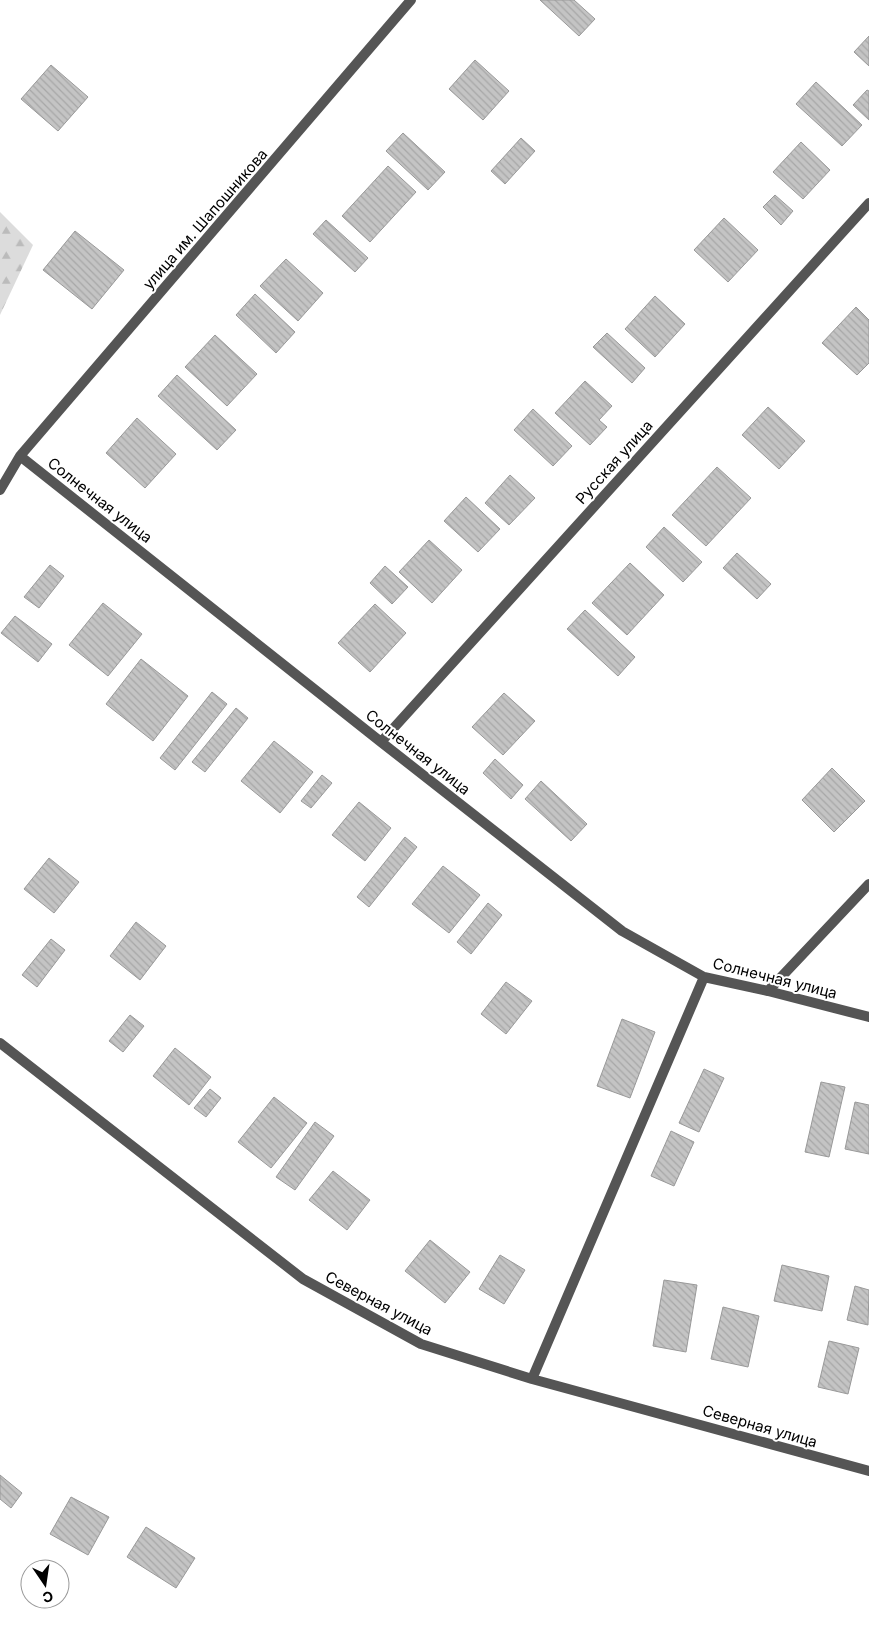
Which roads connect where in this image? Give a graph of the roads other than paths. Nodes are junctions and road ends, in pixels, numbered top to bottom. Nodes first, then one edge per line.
1 (411, 0) edge
2 (869, 203) edge
3 (20, 456) junction
4 (0, 490) edge
5 (381, 742) junction
6 (869, 884) edge
7 (704, 977) junction
8 (768, 991) junction
9 (869, 1017) edge
10 (0, 1042) edge
11 (532, 1379) junction
12 (869, 1472) edge

1 - 3 street, улица им. Шапошникова
2 - 5 street, Русская улица
3 - 4 street
3 - 5 street, Солнечная улица
5 - 7 street, Солнечная улица
6 - 8 street
7 - 8 street, Солнечная улица
7 - 11 street
8 - 9 street, Солнечная улица
10 - 11 street, Северная улица
11 - 12 street, Северная улица

